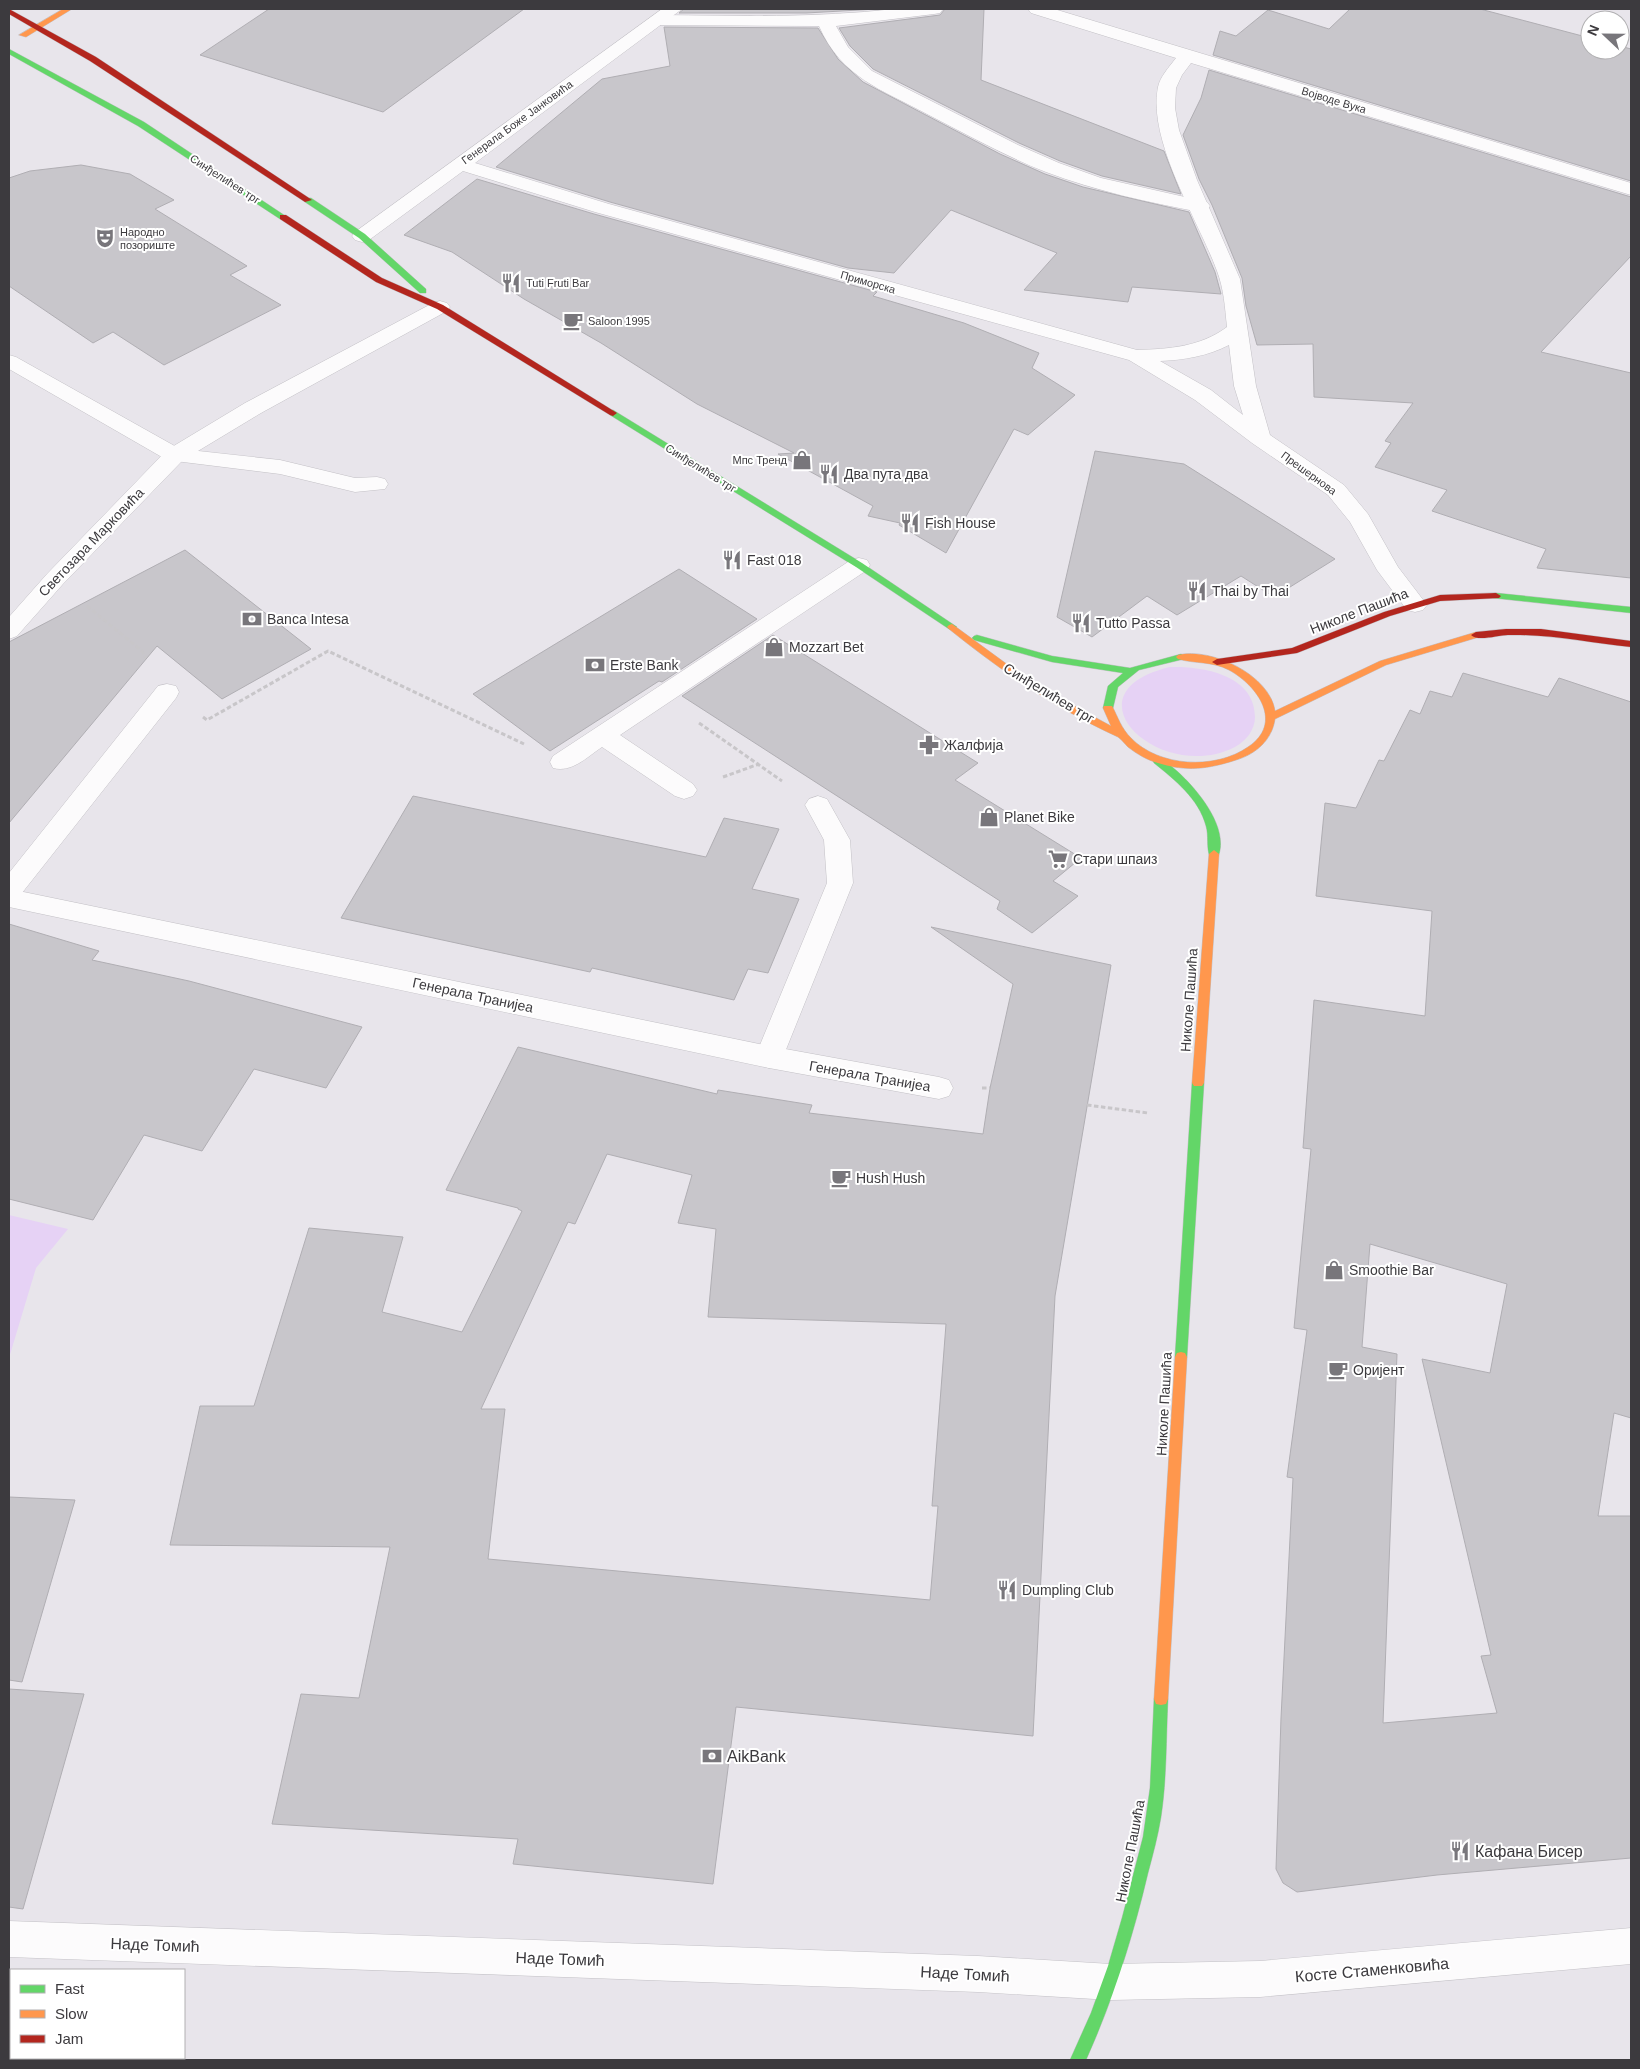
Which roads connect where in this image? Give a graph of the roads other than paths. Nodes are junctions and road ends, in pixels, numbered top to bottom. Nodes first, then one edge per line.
1 (68, 9) edge
2 (934, 9) edge
3 (1037, 9) edge
4 (12, 11) edge
5 (666, 14) edge
6 (826, 21) junction
7 (36, 27) junction
8 (9, 43) edge
9 (9, 51) edge
10 (1187, 56) junction
11 (459, 164) junction
12 (1631, 189) edge
13 (1200, 206) junction
14 (362, 236) junction
15 (440, 307) junction
16 (1238, 329) junction
17 (1136, 356) junction
18 (9, 361) edge
19 (1260, 438) junction
20 (175, 455) junction
21 (377, 484) dead end
22 (858, 565) junction
23 (1415, 605) junction
24 (1631, 610) edge
25 (9, 631) edge
26 (960, 631) junction
27 (1631, 644) edge
28 (1217, 662) junction
29 (1129, 671) junction
30 (167, 692) road end
31 (1271, 717) junction
32 (1118, 734) junction
33 (602, 735) junction
34 (1158, 761) junction
35 (562, 762) road end
36 (684, 790) dead end
37 (818, 805) road end
38 (9, 890) edge
39 (9, 898) edge
40 (769, 1057) junction
41 (939, 1088) dead end
42 (9, 1939) edge
43 (1631, 1946) edge
44 (1111, 1982) junction
45 (1078, 2060) edge

1 - 7 street
2 - 6 street
3 - 10 street, Војводе Вука
4 - 7 street, Синђелићев трг
5 - 6 street
5 - 11 street, Генерала Боже Јанковића
6 - 13 street
7 - 8 street
7 - 14 street, Синђелићев трг
9 - 15 street, Синђелићев трг
10 - 12 street, Војводе Вука
10 - 13 street
11 - 14 street, Генерала Боже Јанковића
11 - 17 street, Приморска
13 - 16 street
14 - 15 street, Синђелићев трг
15 - 20 street
15 - 22 street, Синђелићев трг
16 - 17 street
16 - 19 street
17 - 19 street, Приморска
18 - 20 street
19 - 23 street, Прешернова
20 - 21 street
20 - 25 street, Светозара Марковића
22 - 26 street, Синђелићев трг
22 - 33 street
23 - 24 street, Николе Пашића
23 - 28 street, Николе Пашића
26 - 29 street, Синђелићев трг
26 - 32 street, Синђелићев трг
27 - 31 street
28 - 29 street, Николе Пашића
28 - 31 street, Николе Пашића
29 - 32 street, Николе Пашића
30 - 38 street
31 - 34 street, Николе Пашића
32 - 34 street, Николе Пашића
33 - 35 street
33 - 36 street
34 - 44 street, Николе Пашића
37 - 40 street
39 - 40 street, Генерала Транијеа
40 - 41 street, Генерала Транијеа
42 - 44 street, Наде Томић
43 - 44 street, Косте Стаменковића
44 - 45 street, Николе Пашића

